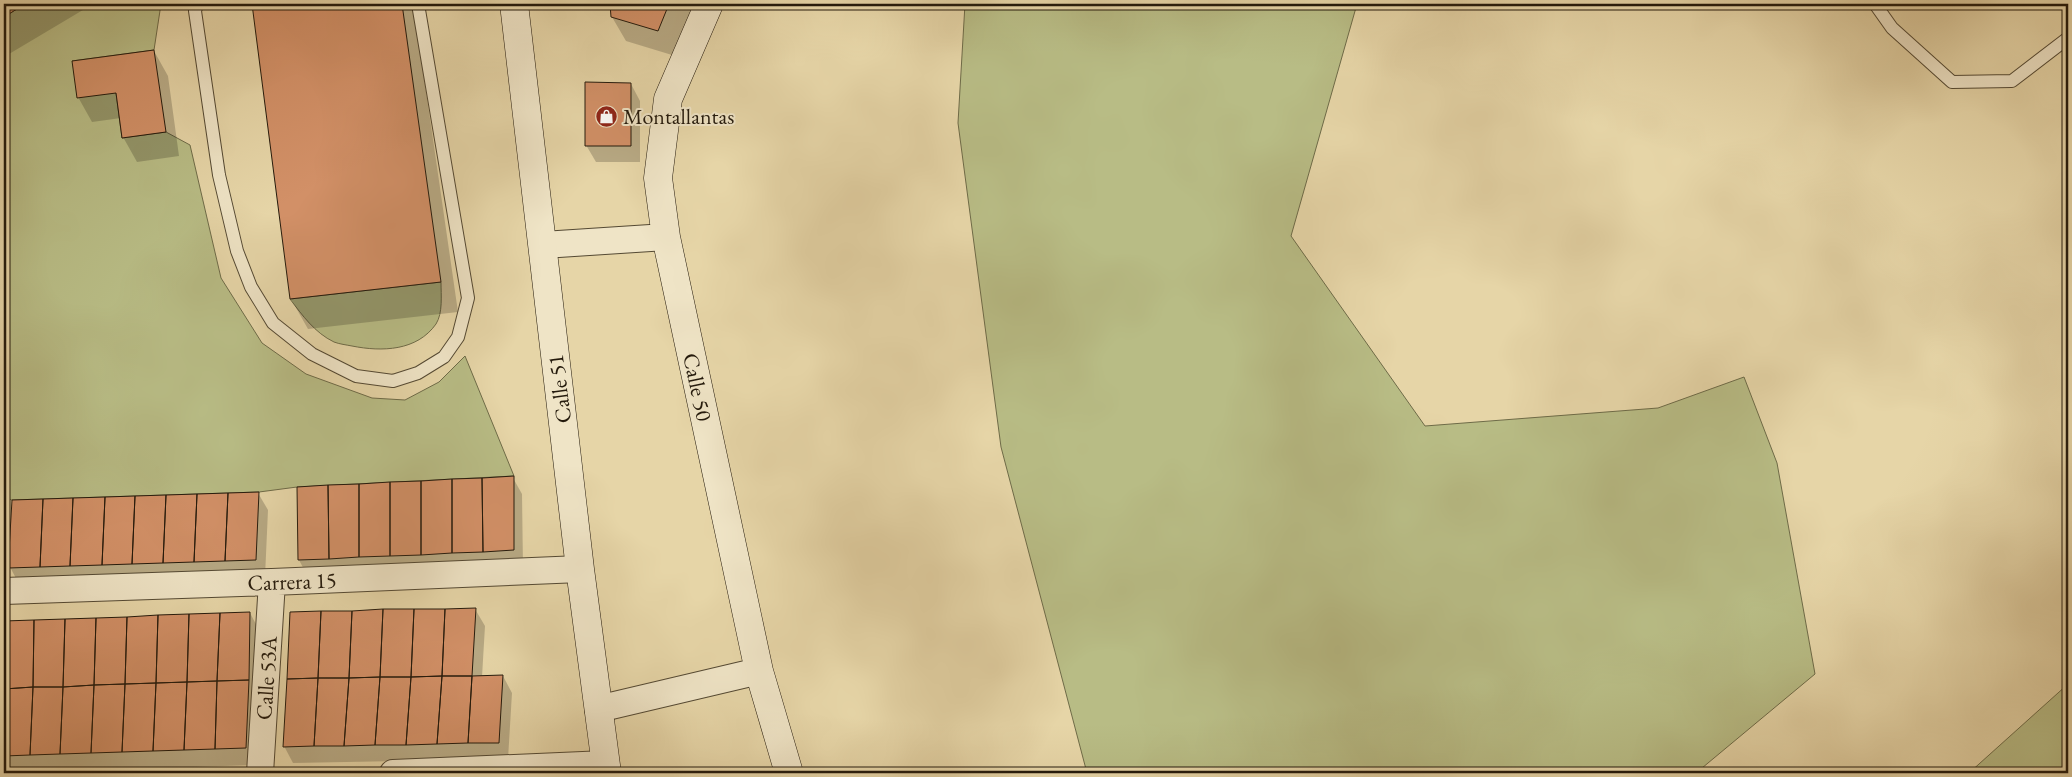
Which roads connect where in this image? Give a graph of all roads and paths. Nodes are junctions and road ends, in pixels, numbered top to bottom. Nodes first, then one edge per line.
1 (197, 4) edge
2 (418, 4) edge
3 (514, 4) edge
4 (709, 4) edge
5 (1875, 4) edge
6 (2068, 38) edge
7 (666, 237) junction
8 (542, 246) junction
9 (580, 569) junction
10 (272, 582) junction
11 (4, 591) edge
12 (759, 671) junction
13 (598, 709) junction
14 (606, 768) edge
15 (260, 773) edge
16 (393, 773) edge
17 (789, 773) edge

1 - 2 lane
3 - 8 main road, Calle 51
4 - 7 main road, Calle 50
5 - 6 lane
7 - 8 street
7 - 12 main road, Calle 50
8 - 9 main road, Calle 51
9 - 10 street, Carrera 15
9 - 13 main road, Calle 51
10 - 11 street, Carrera 15
10 - 15 street, Calle 53A
12 - 13 street
12 - 17 main road, Calle 50
13 - 14 main road, Calle 51
14 - 16 street

